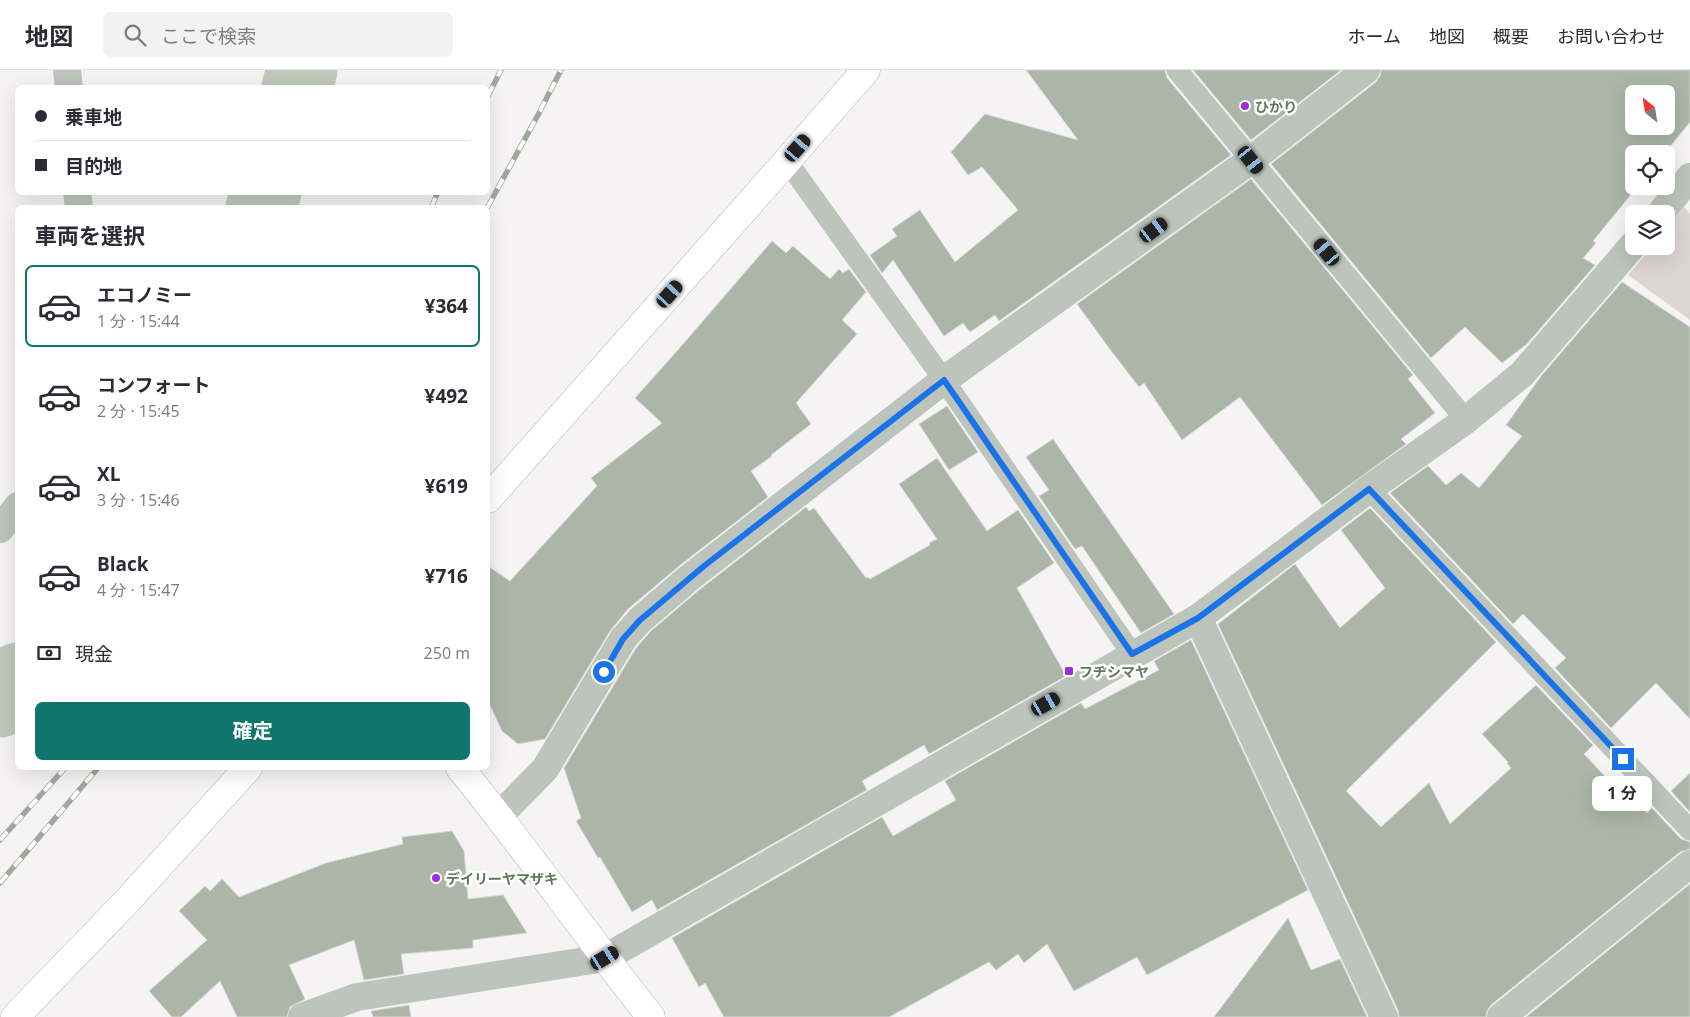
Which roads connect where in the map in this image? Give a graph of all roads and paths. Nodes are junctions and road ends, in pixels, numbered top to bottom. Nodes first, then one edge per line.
1 (67, 70) edge
2 (866, 70) edge
3 (1177, 70) edge
4 (1366, 70) edge
5 (68, 85) edge
6 (1251, 160) junction
7 (787, 162) junction
8 (1690, 177) edge
9 (1667, 205) edge
10 (1625, 254) edge
11 (944, 380) junction
12 (1466, 420) junction
13 (1369, 489) junction
14 (490, 497) edge
15 (15, 510) edge
16 (0, 529) edge
17 (1198, 618) junction
18 (1132, 654) junction
19 (246, 770) edge
20 (462, 770) edge
21 (500, 816) junction
22 (1690, 830) edge
23 (1690, 864) edge
24 (605, 958) junction
25 (15, 1017) edge
26 (302, 1017) edge
27 (651, 1017) edge
28 (1384, 1017) edge
29 (1501, 1017) edge

1 - 5 street
2 - 7 street
3 - 6 lane
4 - 6 street
6 - 11 street
6 - 12 lane
7 - 11 lane
7 - 14 street
8 - 9 street
10 - 12 street
11 - 18 lane
11 - 21 street
12 - 13 street
13 - 17 street
13 - 22 lane
15 - 16 street
17 - 18 street
17 - 28 street
18 - 24 street
19 - 25 street
20 - 21 street
21 - 24 street
23 - 29 street
24 - 26 street
24 - 27 street

